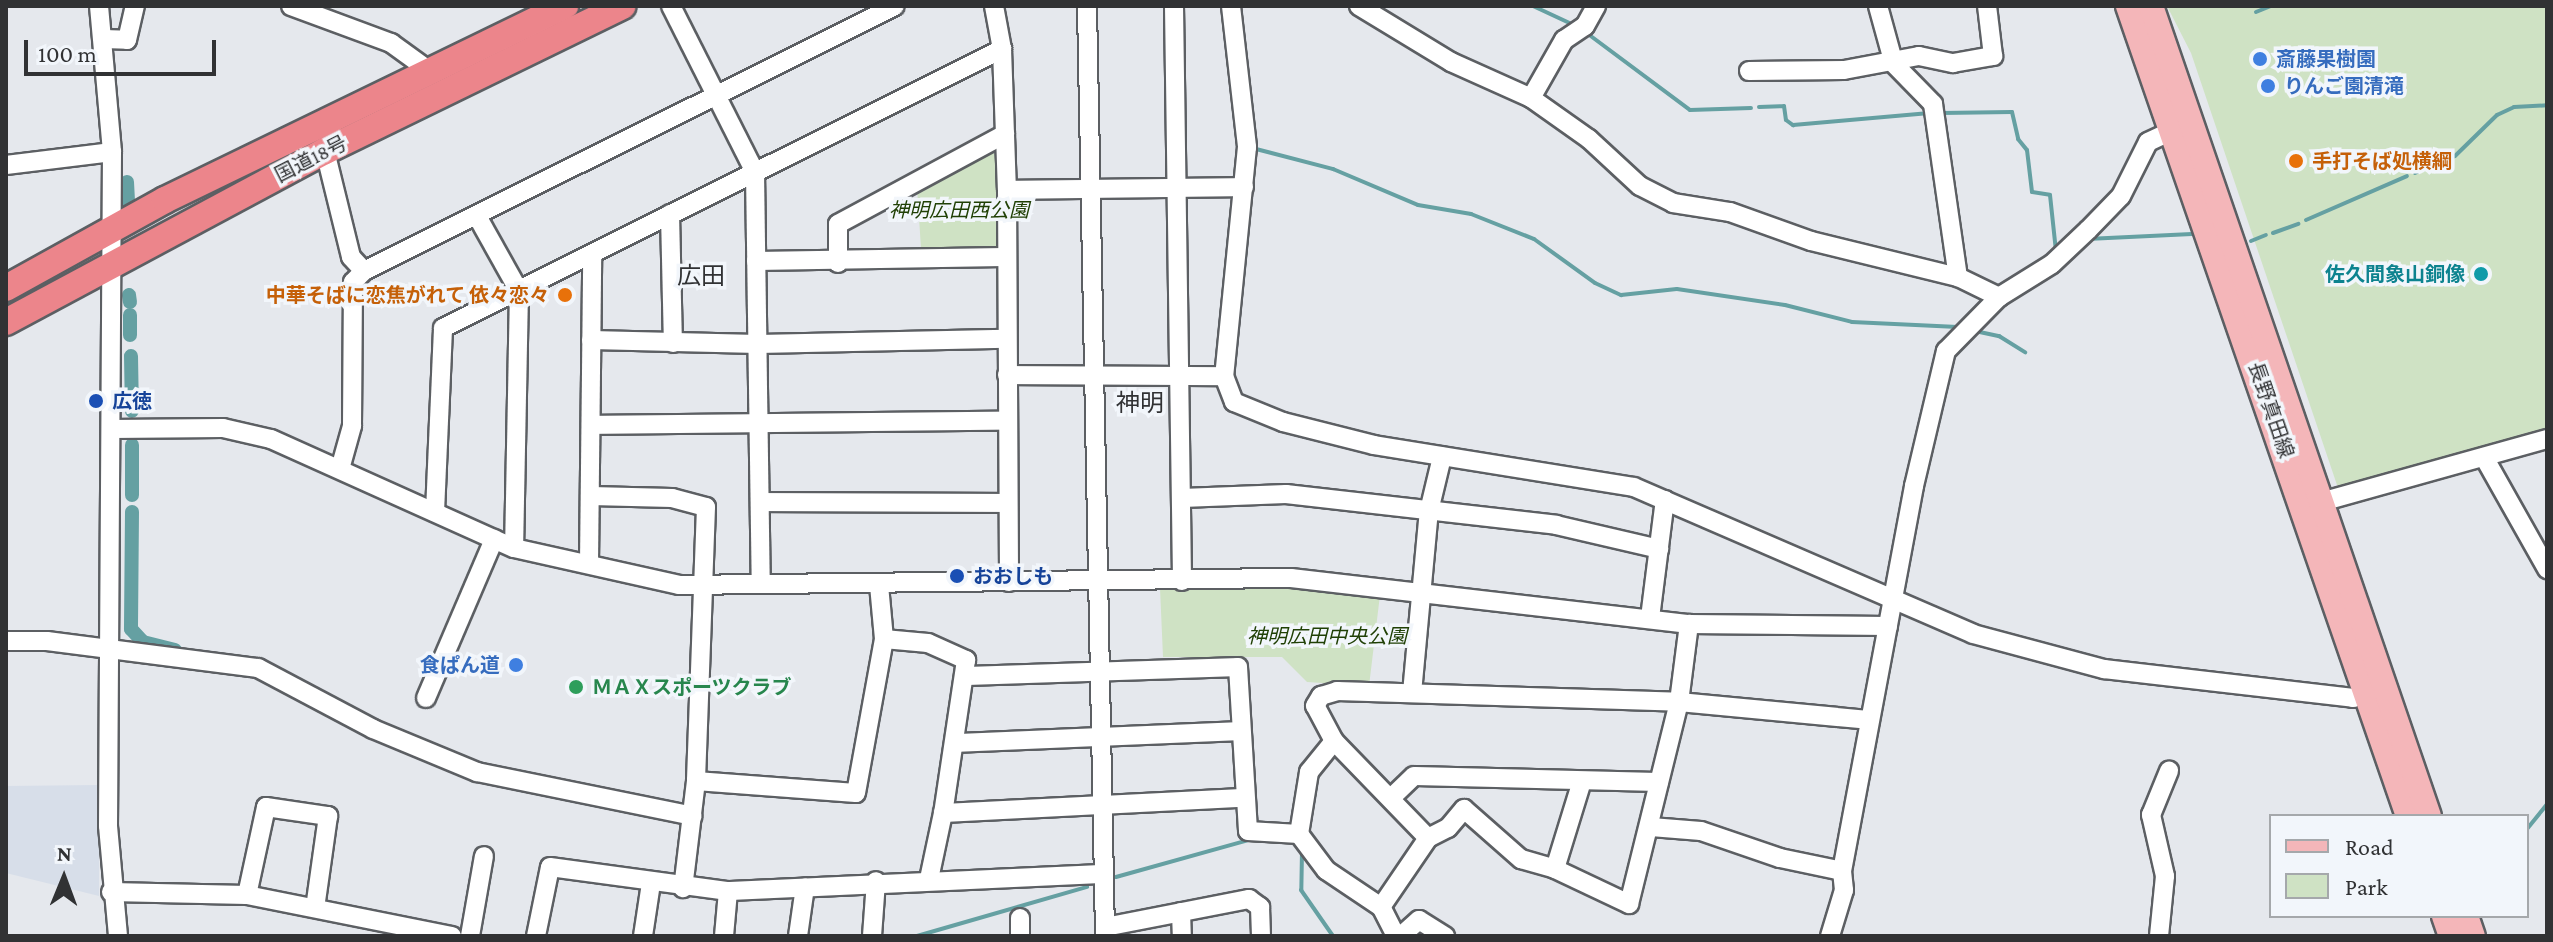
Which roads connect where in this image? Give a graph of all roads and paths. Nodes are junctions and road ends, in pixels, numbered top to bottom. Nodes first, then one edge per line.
1 (99, 6) edge
2 (135, 6) edge
3 (291, 6) edge
4 (565, 6) edge
5 (622, 6) edge
6 (671, 6) edge
7 (895, 6) edge
8 (994, 6) edge
9 (1088, 6) edge
10 (1174, 6) edge
11 (1231, 6) edge
12 (1359, 6) edge
13 (1596, 6) edge
14 (1878, 6) edge
15 (1987, 6) edge
16 (2128, 6) edge
17 (2151, 6) edge
18 (536, 12) edge
19 (104, 39) junction
20 (1002, 49) junction
21 (1894, 64) junction
22 (1749, 71) dead end
23 (431, 72) junction
24 (719, 95) junction
25 (1531, 98) junction
26 (2184, 126) junction
27 (1005, 134) junction
28 (325, 151) junction
29 (112, 152) junction
30 (6, 165) edge
31 (755, 172) junction
32 (1244, 187) junction
33 (1092, 189) junction
34 (1179, 189) junction
35 (1007, 190) junction
36 (670, 214) junction
37 (477, 216) junction
38 (113, 229) junction
39 (592, 254) junction
40 (1004, 257) junction
41 (756, 261) junction
42 (838, 263) junction
43 (110, 267) junction
44 (364, 271) junction
45 (1958, 277) junction
46 (6, 288) edge
47 (519, 291) junction
48 (1999, 297) junction
49 (6, 322) edge
50 (1006, 339) junction
51 (591, 340) junction
52 (673, 343) junction
53 (758, 344) junction
54 (1181, 374) junction
55 (1007, 375) junction
56 (1093, 375) junction
57 (1224, 376) junction
58 (1007, 421) junction
59 (758, 424) junction
60 (591, 425) junction
61 (111, 429) junction
62 (2547, 439) edge
63 (1442, 457) junction
64 (2484, 457) junction
65 (340, 469) junction
66 (591, 496) junction
67 (1182, 498) junction
68 (1665, 500) junction
69 (760, 502) junction
70 (2321, 502) junction
71 (1008, 503) junction
72 (1429, 511) junction
73 (435, 512) junction
74 (494, 539) junction
75 (514, 548) junction
76 (1659, 549) junction
77 (589, 563) junction
78 (2547, 569) edge
79 (1182, 581) junction
80 (1009, 582) junction
81 (1096, 582) junction
82 (761, 583) junction
83 (879, 585) junction
84 (707, 586) junction
85 (1421, 593) junction
86 (1893, 598) junction
87 (1650, 618) junction
88 (1689, 624) junction
89 (1888, 626) junction
90 (884, 639) junction
91 (6, 641) edge
92 (109, 647) junction
93 (1097, 672) junction
94 (968, 676) junction
95 (2374, 691) junction
96 (1412, 693) junction
97 (426, 698) dead end
98 (1679, 702) junction
99 (1868, 720) junction
100 (1239, 731) junction
101 (1100, 739) junction
102 (1334, 741) junction
103 (956, 743) junction
104 (2169, 771) dead end
105 (696, 781) junction
106 (1582, 781) junction
107 (1659, 782) junction
108 (1392, 797) junction
109 (1243, 798) junction
110 (1102, 808) junction
111 (943, 813) junction
112 (2407, 814) edge
113 (2428, 814) edge
114 (693, 816) junction
115 (1651, 827) junction
116 (1299, 834) junction
117 (1428, 838) junction
118 (484, 856) dead end
119 (1555, 869) junction
120 (1842, 871) junction
121 (1103, 874) junction
122 (929, 879) junction
123 (876, 881) junction
124 (651, 883) junction
125 (805, 887) junction
126 (683, 888) junction
127 (728, 891) junction
128 (111, 892) junction
129 (247, 895) junction
130 (1381, 907) junction
131 (315, 908) junction
132 (1181, 912) junction
133 (380, 930) edge
134 (1105, 932) edge
135 (118, 936) edge
136 (452, 936) edge
137 (470, 936) edge
138 (536, 936) edge
139 (643, 936) edge
140 (724, 936) edge
141 (798, 936) edge
142 (872, 936) edge
143 (1182, 936) edge
144 (1261, 936) edge
145 (1399, 936) edge
146 (1445, 936) edge
147 (1830, 936) edge
148 (2159, 936) edge

1 - 19 street
2 - 19 street
3 - 23 street
4 - 18 highway, 国道18号
5 - 28 highway, 国道18号
6 - 24 street
7 - 24 street
8 - 20 street
9 - 33 street
10 - 34 street
11 - 32 street
12 - 25 street
13 - 25 street
14 - 21 street
15 - 21 street
16 - 26 main road, 長野真田線
17 - 26 main road, 長野真田線
18 - 23 highway, 国道18号
19 - 29 street
20 - 27 street
20 - 31 street
21 - 22 street
21 - 45 street
23 - 38 highway, 国道18号
24 - 31 street
24 - 37 street
25 - 45 street
26 - 48 street
26 - 70 main road, 長野真田線
26 - 95 main road, 長野真田線
27 - 35 street
27 - 42 street
28 - 43 highway, 国道18号
28 - 44 street
29 - 30 street
29 - 38 street
31 - 36 street
31 - 41 street
32 - 34 street
32 - 57 street
33 - 34 street
33 - 35 street
33 - 56 street
34 - 54 street
35 - 40 street
36 - 39 street
36 - 52 street
37 - 44 street
37 - 47 street
38 - 43 street
38 - 46 highway, 国道18号
39 - 47 street
39 - 51 street
40 - 42 street
40 - 50 street
41 - 42 street
41 - 53 street
43 - 49 highway, 国道18号
43 - 61 street
44 - 65 street
45 - 48 street
47 - 73 street
47 - 75 street
48 - 86 street
50 - 53 street
50 - 55 street
51 - 52 street
51 - 60 street
52 - 53 street
53 - 59 street
54 - 56 street
54 - 57 street
54 - 67 street
55 - 56 street
55 - 58 street
56 - 81 street
57 - 63 street
58 - 59 street
58 - 71 street
59 - 60 street
59 - 69 street
60 - 66 street
61 - 65 street
61 - 92 street
62 - 64 street
63 - 68 street
63 - 72 street
64 - 70 street
64 - 78 street
65 - 73 street
66 - 77 street
66 - 84 street
67 - 72 street
67 - 79 street
68 - 76 street
68 - 86 street
69 - 71 street
69 - 82 street
70 - 95 main road, 長野真田線
71 - 80 street
72 - 76 street
72 - 85 street
73 - 74 street
74 - 75 street
74 - 97 street
75 - 77 street
76 - 87 street
77 - 84 street
79 - 81 street
79 - 85 street
80 - 81 street
80 - 83 street
81 - 93 street
82 - 83 street
82 - 84 street
83 - 90 street
84 - 105 street
85 - 87 street
85 - 96 street
86 - 89 street
86 - 95 street
87 - 88 street
88 - 89 street
88 - 98 street
89 - 99 street
90 - 94 street
90 - 105 street
91 - 92 street
92 - 114 street
92 - 128 street
93 - 94 street
93 - 100 street
93 - 101 street
94 - 103 street
95 - 112 main road, 長野真田線
95 - 113 main road, 長野真田線
96 - 98 street
96 - 102 street
98 - 99 street
98 - 107 street
99 - 120 street
100 - 101 street
100 - 109 street
101 - 103 street
101 - 110 street
102 - 108 street
102 - 116 street
103 - 111 street
104 - 148 street
105 - 114 street
106 - 107 street
106 - 108 street
106 - 119 street
107 - 115 street
108 - 117 street
109 - 110 street
109 - 116 street
110 - 111 street
110 - 121 street
111 - 122 street
114 - 126 street
115 - 119 street
115 - 120 street
116 - 130 street
117 - 119 street
117 - 130 street
118 - 137 street
120 - 147 street
121 - 122 street
121 - 134 street
122 - 123 street
123 - 125 street
123 - 142 street
124 - 126 street
124 - 138 street
124 - 139 street
125 - 127 street
125 - 141 street
126 - 127 street
127 - 140 street
128 - 129 street
128 - 135 street
129 - 131 street
129 - 131 street
130 - 145 street
131 - 133 street
132 - 134 street
132 - 143 street
132 - 144 street
133 - 136 street
145 - 146 street

